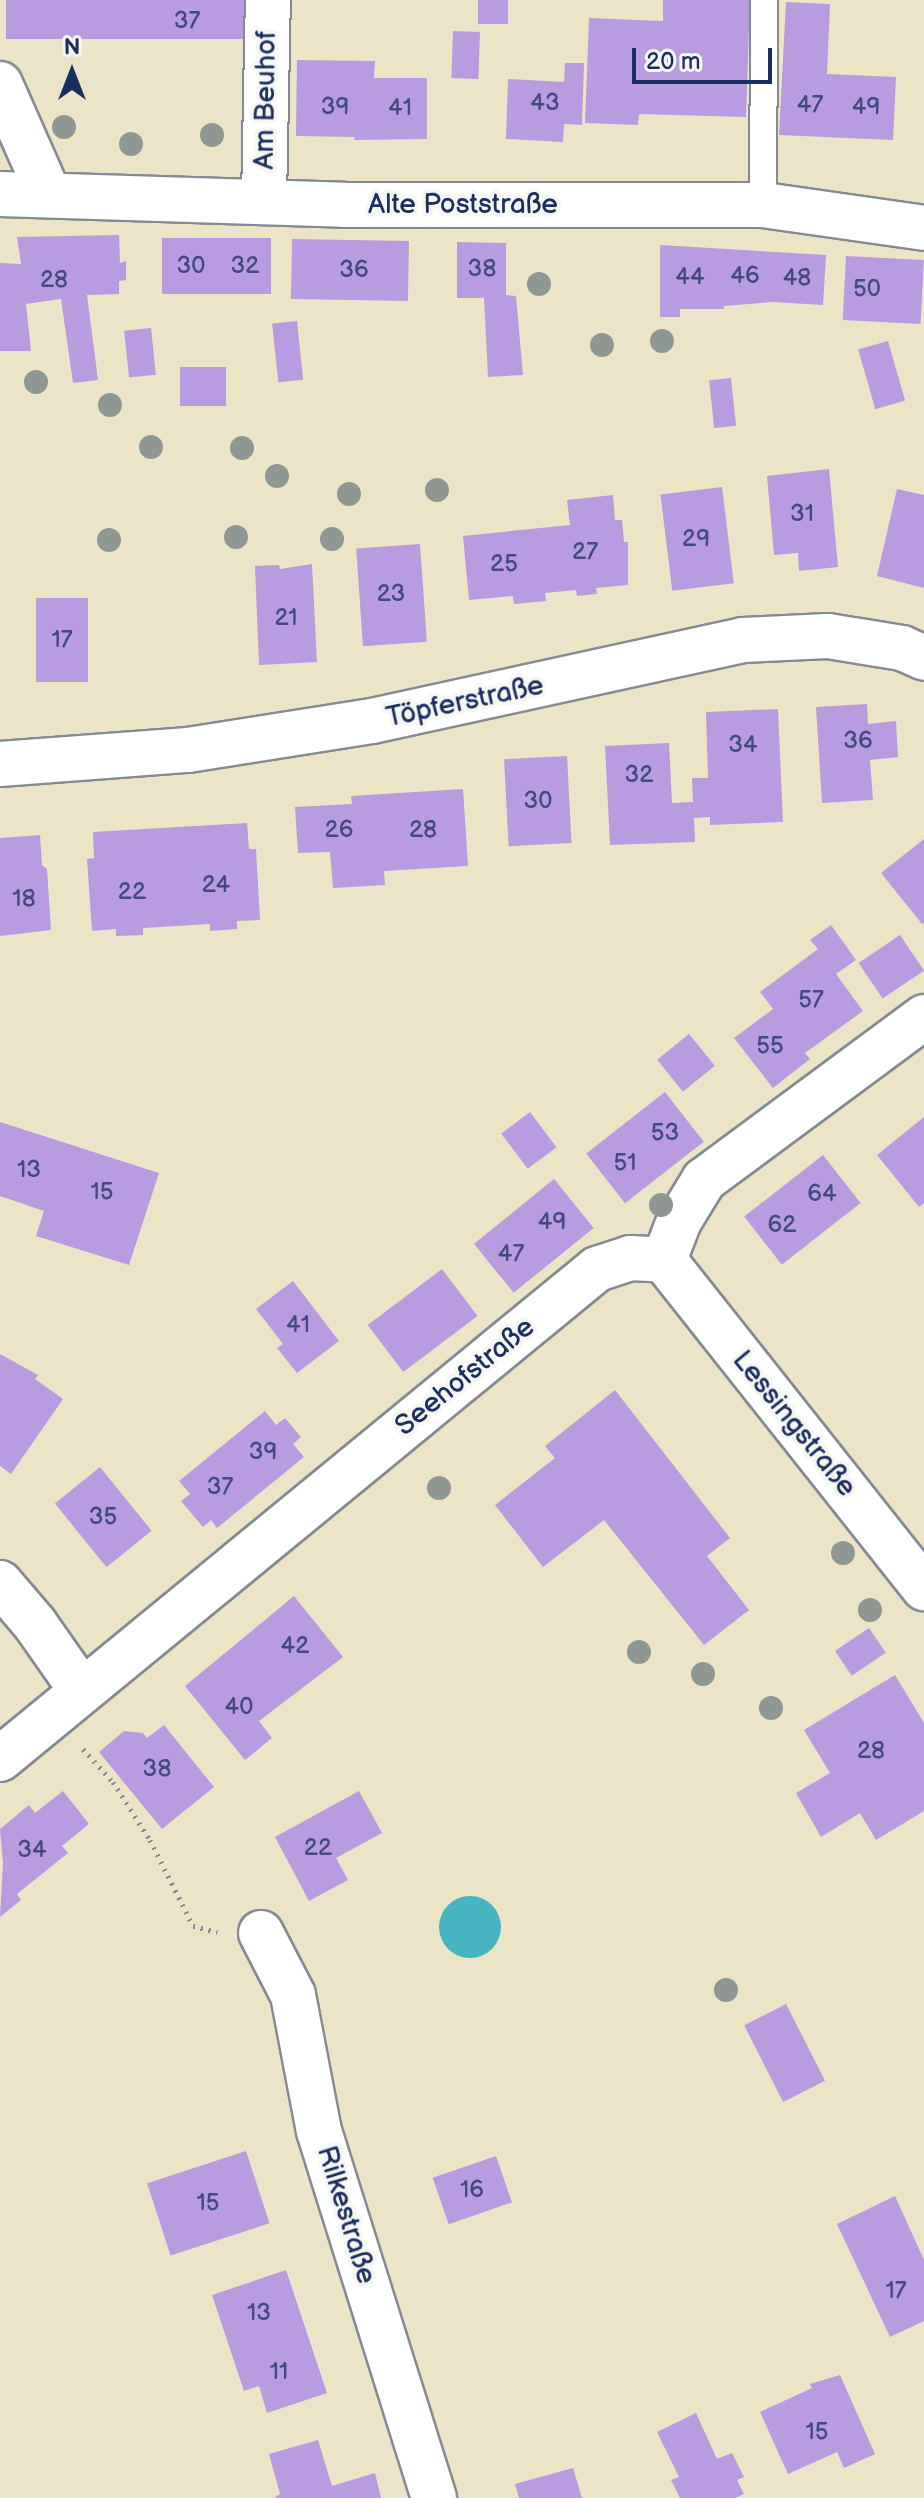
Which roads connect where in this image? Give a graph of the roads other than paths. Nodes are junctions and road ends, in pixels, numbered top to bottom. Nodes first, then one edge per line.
1 (268, 0) edge
2 (764, 0) edge
3 (0, 84) edge
4 (0, 194) edge
5 (49, 195) junction
6 (264, 201) junction
7 (763, 205) junction
8 (924, 228) edge
9 (924, 658) edge
10 (0, 764) edge
11 (924, 1017) edge
12 (664, 1260) junction
13 (0, 1583) edge
14 (924, 1588) edge
15 (68, 1703) junction
16 (0, 1759) edge
17 (261, 1933) road end
18 (434, 2498) edge

1 - 6 street, Am Beuhof
2 - 7 lane
3 - 5 street
4 - 5 street, Alte Poststraße
5 - 6 street, Alte Poststraße
6 - 7 street, Alte Poststraße
7 - 8 street, Alte Poststraße
9 - 10 street, Töpferstraße
11 - 12 street
12 - 14 street, Lessingstraße
12 - 15 street, Seehofstraße
13 - 15 street
15 - 16 street, Seehofstraße
17 - 18 street, Rilkestraße

